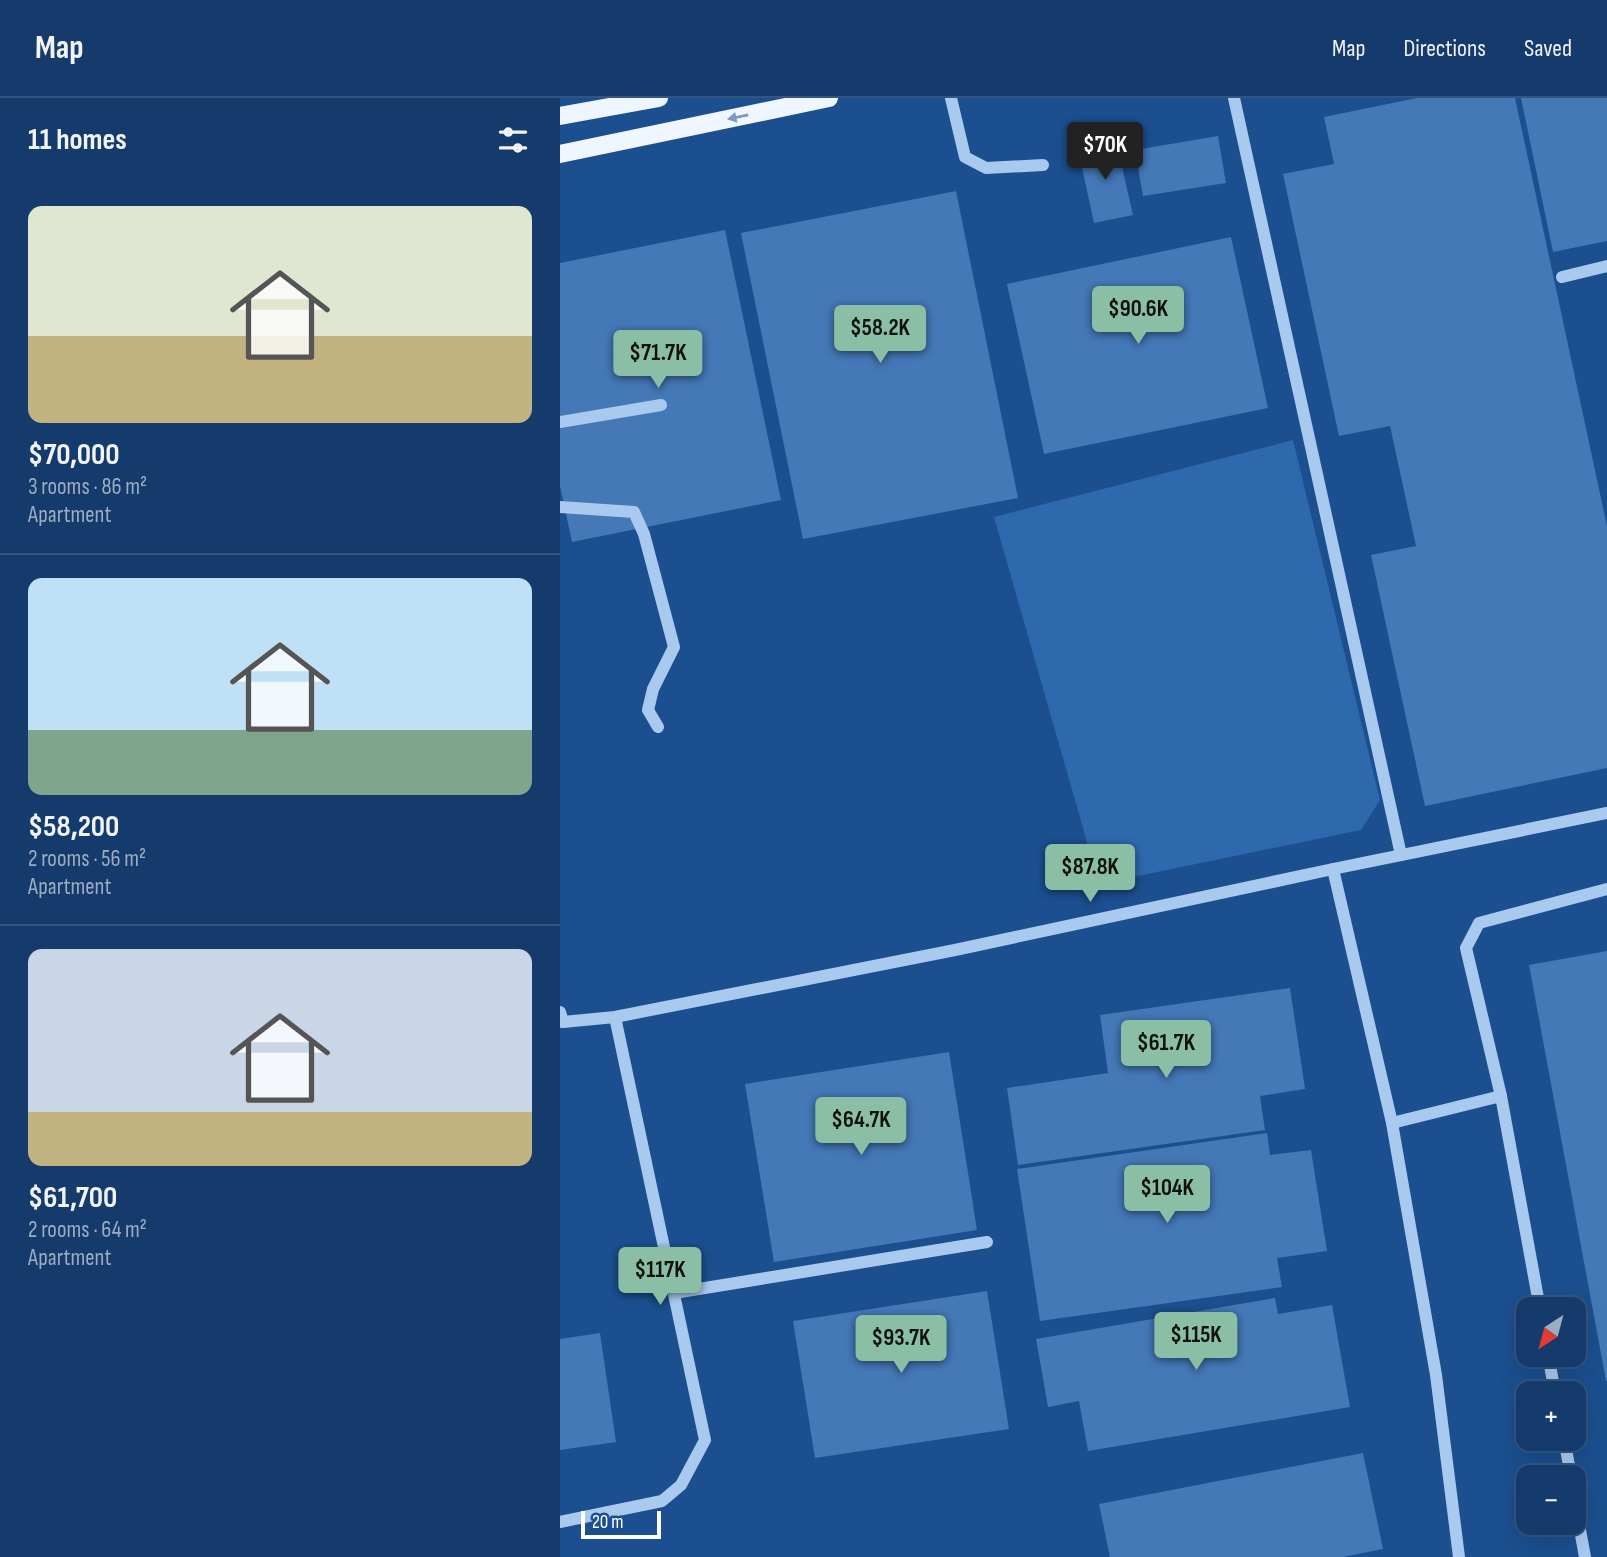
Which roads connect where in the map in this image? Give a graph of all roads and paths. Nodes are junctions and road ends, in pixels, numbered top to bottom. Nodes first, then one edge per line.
1 (659, 98) edge
2 (829, 98) edge
3 (951, 98) edge
4 (1234, 98) edge
5 (560, 116) edge
6 (560, 154) edge
7 (1043, 166) dead end
8 (1607, 267) edge
9 (1562, 277) dead end
10 (661, 405) dead end
11 (560, 422) edge
12 (560, 507) edge
13 (658, 727) dead end
14 (1607, 813) edge
15 (1401, 855) junction
16 (1333, 869) junction
17 (1607, 889) edge
18 (615, 1017) junction
19 (561, 1020) edge
20 (1501, 1096) junction
21 (1392, 1124) junction
22 (986, 1242) dead end
23 (674, 1293) junction
24 (1538, 1297) edge
25 (560, 1522) edge
26 (1581, 1535) edge
27 (1459, 1557) edge
28 (1585, 1557) edge

1 - 5 main road
2 -> 6 main road
3 - 7 street
4 - 15 street
8 - 9 street
10 - 11 street
12 - 13 street
14 - 15 street
15 - 16 street
16 - 18 street
16 - 21 street
17 - 20 street
18 - 19 street
18 - 23 street
20 - 21 street
20 - 24 street
21 - 27 street
22 - 23 street
23 - 25 street
26 - 28 street

